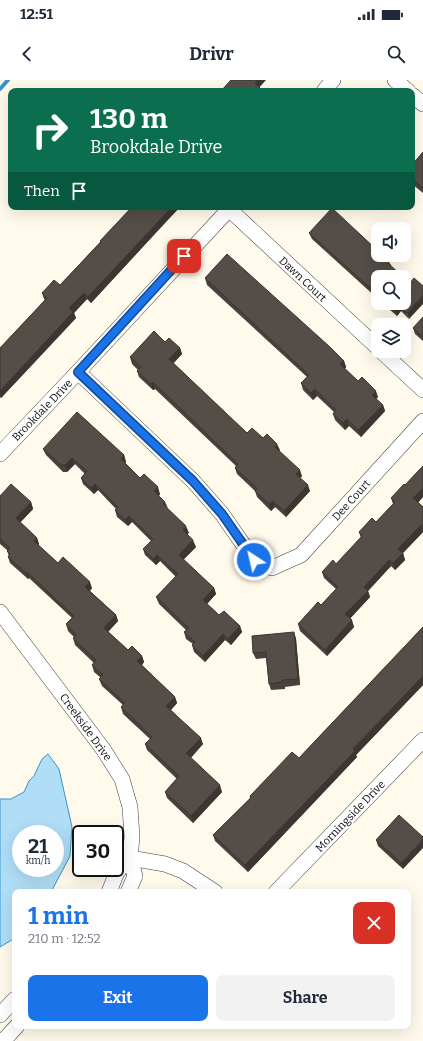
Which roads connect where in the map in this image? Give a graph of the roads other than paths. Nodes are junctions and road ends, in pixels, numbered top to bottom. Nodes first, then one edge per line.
1 (333, 80) edge
2 (395, 80) edge
3 (326, 88) edge
4 (404, 88) edge
5 (415, 97) edge
6 (423, 104) edge
7 (228, 210) edge
8 (232, 210) edge
9 (371, 341) edge
10 (389, 358) edge
11 (78, 372) junction
12 (423, 390) edge
13 (423, 421) edge
14 (0, 454) edge
15 (0, 612) edge
16 (423, 740) edge
17 (130, 858) junction
18 (110, 889) edge
19 (129, 889) edge
20 (210, 889) edge
21 (279, 889) edge
22 (12, 1002) edge
23 (0, 1015) edge
24 (14, 1029) edge
25 (3, 1041) edge

1 - 3 street
2 - 4 street
5 - 6 street
7 - 11 street, Brookdale Drive
8 - 9 street, Dawn Court
10 - 12 street
11 - 13 street, Dee Court
11 - 14 street, Brookdale Drive
15 - 17 street, Creekside Drive
16 - 21 street, Morningside Drive
17 - 18 street
17 - 19 street, Creekside Drive
17 - 20 street
22 - 23 street
24 - 25 street

